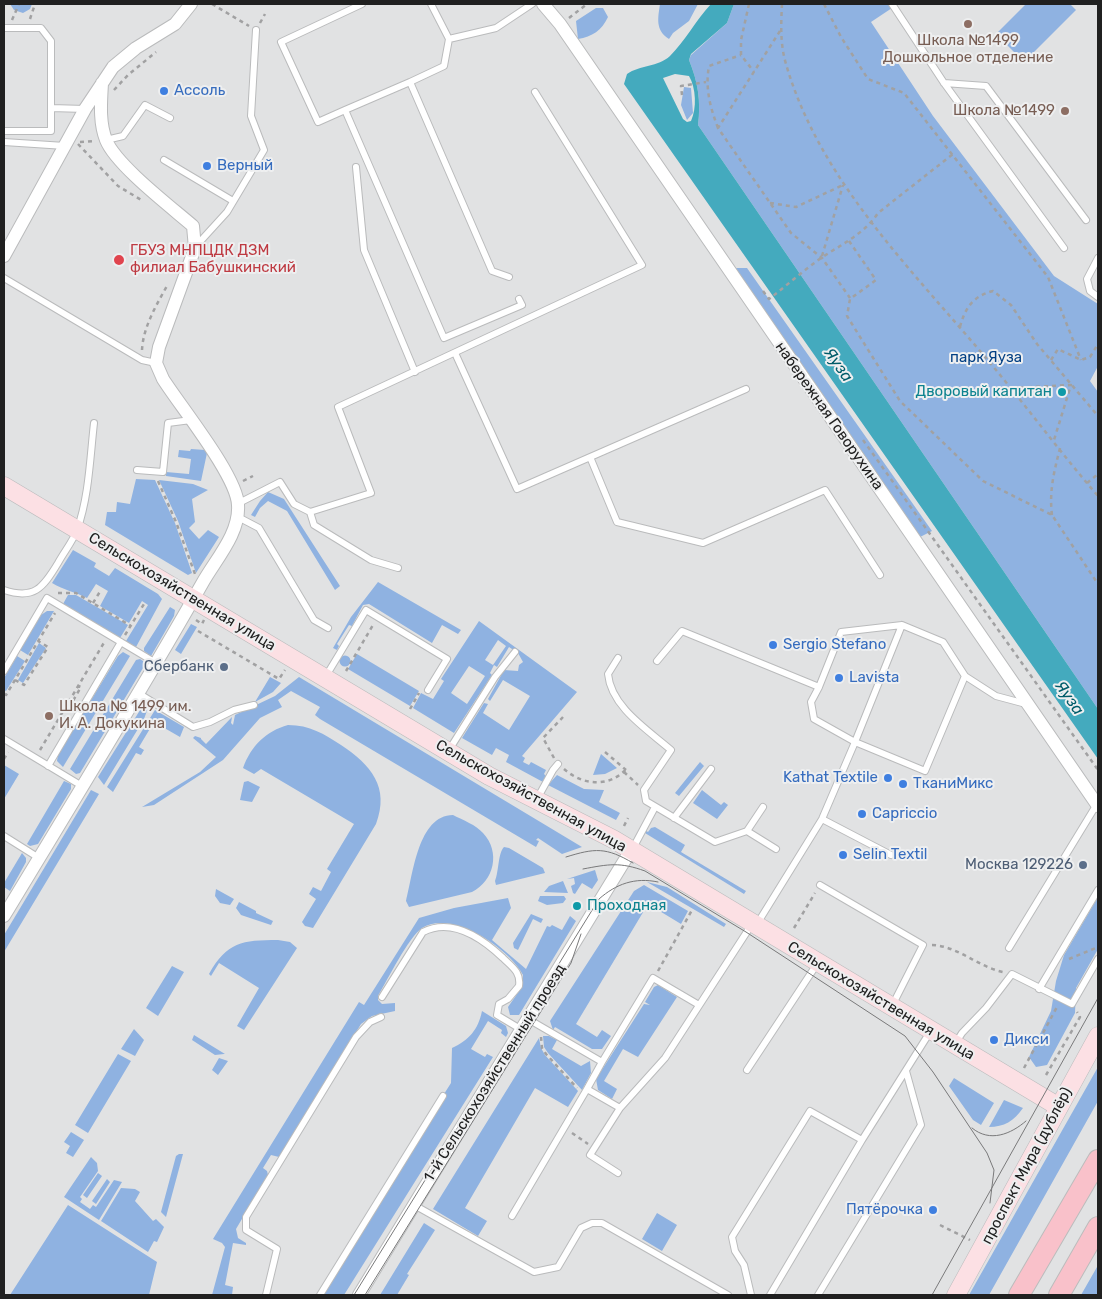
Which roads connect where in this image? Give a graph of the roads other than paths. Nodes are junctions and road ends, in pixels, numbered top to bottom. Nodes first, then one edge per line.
1 (191, 4) edge
2 (362, 4) edge
3 (431, 4) edge
4 (532, 4) edge
5 (543, 4) edge
6 (892, 4) edge
7 (4, 28) edge
8 (256, 30) road end
9 (449, 39) junction
10 (410, 82) junction
11 (944, 82) junction
12 (102, 83) junction
13 (535, 92) dead end
14 (51, 108) junction
15 (86, 109) junction
16 (345, 110) junction
17 (170, 118) dead end
18 (4, 131) edge
19 (106, 140) junction
20 (4, 142) edge
21 (71, 144) junction
22 (164, 160) dead end
23 (356, 167) dead end
24 (233, 201) junction
25 (1086, 220) dead end
26 (195, 248) junction
27 (1064, 248) dead end
28 (4, 256) edge
29 (1098, 258) edge
30 (509, 277) dead end
31 (4, 278) edge
32 (1098, 297) edge
33 (519, 299) dead end
34 (455, 353) junction
35 (156, 363) junction
36 (415, 372) junction
37 (746, 389) dead end
38 (191, 420) junction
39 (94, 423) dead end
40 (590, 457) junction
41 (136, 470) dead end
42 (4, 486) edge
43 (238, 503) junction
44 (310, 512) junction
45 (238, 517) junction
46 (77, 530) junction
47 (398, 568) dead end
48 (880, 575) dead end
49 (4, 590) edge
50 (194, 600) junction
51 (902, 625) junction
52 (328, 628) dead end
53 (121, 642) junction
54 (515, 652) dead end
55 (618, 658) dead end
56 (657, 660) dead end
57 (156, 663) junction
58 (4, 671) edge
59 (965, 676) junction
60 (325, 678) junction
61 (819, 687) junction
62 (428, 690) road end
63 (138, 693) junction
64 (254, 705) dead end
65 (1029, 705) junction
66 (4, 739) edge
67 (855, 742) junction
68 (448, 752) junction
69 (558, 764) road end
70 (48, 766) junction
71 (712, 769) dead end
72 (82, 786) junction
73 (536, 801) junction
74 (1098, 805) edge
75 (655, 807) junction
76 (763, 807) dead end
77 (674, 818) junction
78 (822, 819) junction
79 (747, 831) junction
80 (4, 838) edge
81 (776, 849) dead end
82 (632, 850) junction
83 (891, 855) dead end
84 (39, 858) junction
85 (820, 885) road end
86 (1098, 890) edge
87 (4, 916) edge
88 (754, 925) junction
89 (1009, 948) dead end
90 (1098, 959) edge
91 (818, 963) junction
92 (1039, 989) junction
93 (382, 996) dead end
94 (699, 1005) junction
95 (891, 1007) junction
96 (381, 1017) dead end
97 (525, 1024) junction
98 (931, 1031) junction
99 (1098, 1036) edge
100 (955, 1045) junction
101 (602, 1062) junction
102 (747, 1070) dead end
103 (906, 1071) junction
104 (585, 1092) junction
105 (443, 1096) dead end
106 (1059, 1107) junction
107 (620, 1108) junction
108 (862, 1140) junction
109 (1098, 1160) edge
110 (618, 1173) dead end
111 (414, 1205) junction
112 (512, 1216) dead end
113 (1098, 1227) edge
114 (266, 1295) edge
115 (320, 1295) edge
116 (359, 1295) edge
117 (728, 1295) edge
118 (751, 1295) edge
119 (770, 1295) edge
120 (818, 1295) edge
121 (956, 1295) edge
122 (1019, 1295) edge
123 (1059, 1295) edge

1 - 12 street
2 - 16 lane
3 - 9 lane
4 - 9 lane
5 - 65 street, набережная Говорухина
6 - 11 lane
7 - 14 lane
8 - 24 lane
9 - 10 lane
10 - 16 lane
10 - 30 lane
11 - 25 lane
11 - 27 lane
12 - 15 street
12 - 19 street
13 - 34 lane
14 - 15 lane
14 - 18 lane
15 - 21 street
16 - 33 lane
17 - 19 lane
19 - 26 street
20 - 21 lane
21 - 28 street
22 - 24 lane
23 - 36 lane
24 - 26 lane
26 - 35 street
29 - 32 lane
31 - 35 lane
34 - 36 lane
34 - 40 lane
35 - 38 street
36 - 44 lane
37 - 40 lane
38 - 41 lane
38 - 43 street
39 - 46 lane
40 - 48 lane
42 - 46 main road, Сельскохозяйственная улица
43 - 44 lane
43 - 45 street
44 - 47 lane
45 - 50 street
45 - 52 lane
46 - 49 lane
46 - 50 main road, Сельскохозяйственная улица
50 - 57 street
50 - 60 main road, Сельскохозяйственная улица
51 - 59 lane
51 - 61 lane
51 - 67 lane
53 - 57 lane
53 - 58 lane
53 - 70 lane
54 - 68 lane
55 - 75 lane
56 - 61 lane
57 - 63 street
59 - 65 lane
59 - 67 lane
60 - 62 lane
60 - 68 main road, Сельскохозяйственная улица
61 - 67 lane
63 - 64 lane
63 - 72 street
65 - 74 street, набережная Говорухина
66 - 70 lane
67 - 78 lane
68 - 73 main road, Сельскохозяйственная улица
69 - 73 lane
70 - 72 lane
71 - 77 lane
72 - 84 street
73 - 82 main road, Сельскохозяйственная улица
74 - 89 lane
75 - 77 lane
75 - 82 lane
76 - 79 lane
77 - 79 lane
78 - 83 lane
78 - 88 lane
79 - 81 lane
80 - 84 lane
82 - 88 main road, Сельскохозяйственная улица
82 - 97 street, 1-й Сельскохозяйственный проезд
84 - 87 street
85 - 95 lane
86 - 92 lane
88 - 91 main road, Сельскохозяйственная улица
88 - 94 lane
90 - 92 lane
91 - 95 main road, Сельскохозяйственная улица
91 - 102 lane
92 - 100 lane
93 - 97 lane
94 - 101 lane
94 - 107 lane
95 - 98 main road, Сельскохозяйственная улица
96 - 114 lane
97 - 101 lane
97 - 111 street, 1-й Сельскохозяйственный проезд
98 - 100 main road, Сельскохозяйственная улица
98 - 103 lane
99 - 106 main road, проспект Мира (дублёр)
100 - 106 main road, Сельскохозяйственная улица
101 - 104 lane
103 - 108 lane
103 - 120 lane
104 - 107 lane
104 - 112 lane
105 - 115 lane
106 - 121 main road, проспект Мира (дублёр)
107 - 110 lane
108 - 118 lane
108 - 119 lane
109 - 122 main road
111 - 116 street, 1-й Сельскохозяйственный проезд
111 - 117 lane
113 - 123 main road

